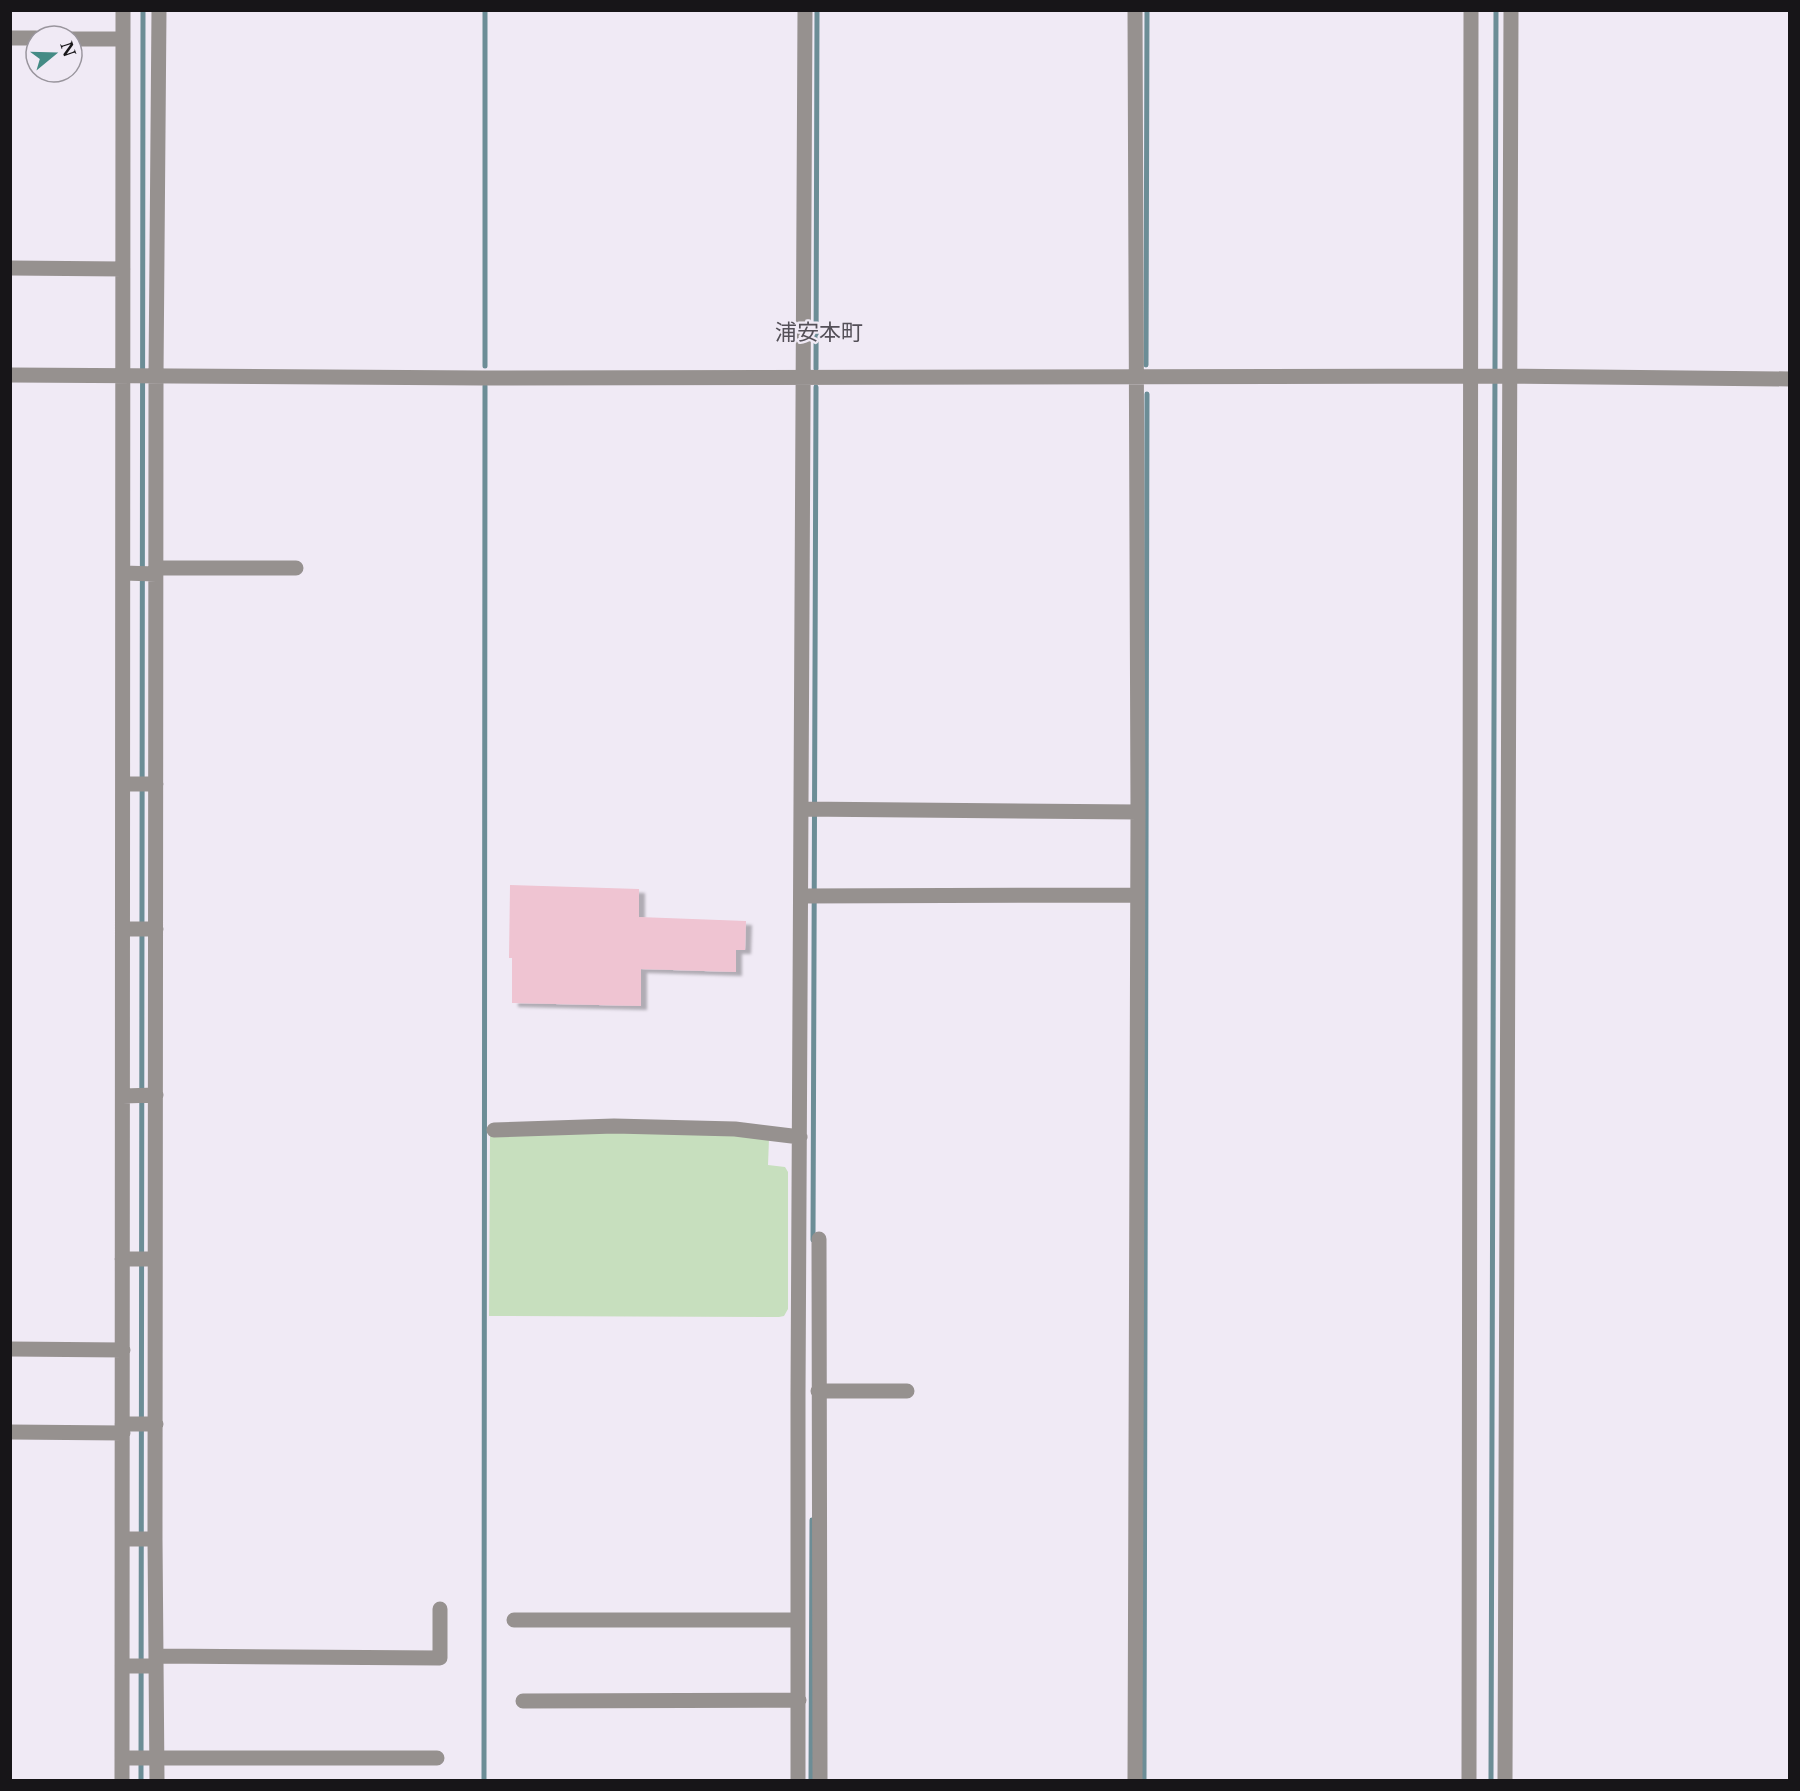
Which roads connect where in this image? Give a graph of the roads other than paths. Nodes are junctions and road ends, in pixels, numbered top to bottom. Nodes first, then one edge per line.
1 (123, 10) edge
2 (159, 10) edge
3 (805, 10) edge
4 (1135, 10) edge
5 (1471, 10) edge
6 (1511, 10) edge
7 (84, 39) edge
8 (123, 39) junction
9 (10, 268) edge
10 (123, 269) junction
11 (10, 375) edge
12 (141, 375) junction
13 (1508, 376) junction
14 (803, 377) junction
15 (1136, 377) junction
16 (1470, 377) junction
17 (1790, 379) edge
18 (296, 568) dead end
19 (144, 572) junction
20 (141, 784) junction
21 (810, 809) junction
22 (1138, 812) junction
23 (1136, 895) junction
24 (810, 896) junction
25 (141, 929) junction
26 (140, 1095) junction
27 (494, 1130) dead end
28 (800, 1137) junction
29 (819, 1239) dead end
30 (140, 1259) junction
31 (810, 1290) junction
32 (10, 1349) edge
33 (123, 1350) junction
34 (907, 1391) dead end
35 (811, 1395) junction
36 (137, 1426) junction
37 (10, 1432) edge
38 (140, 1539) junction
39 (440, 1609) dead end
40 (514, 1620) dead end
41 (807, 1626) junction
42 (144, 1664) junction
43 (799, 1700) junction
44 (523, 1701) dead end
45 (141, 1758) junction
46 (437, 1758) dead end
47 (122, 1780) edge
48 (157, 1780) edge
49 (798, 1780) edge
50 (820, 1780) edge
51 (1135, 1780) edge
52 (1469, 1780) edge
53 (1505, 1780) edge

1 - 8 street
2 - 12 street
3 - 14 street
4 - 15 street
5 - 16 street
6 - 13 street
7 - 8 street
8 - 10 street
9 - 10 street
10 - 12 street
11 - 12 street
12 - 14 street
12 - 19 street
12 - 19 street
13 - 16 street
13 - 17 street
13 - 53 street
14 - 15 street
14 - 21 street
15 - 16 street
15 - 22 street
16 - 52 street
18 - 19 street
19 - 20 street
19 - 20 street
20 - 25 street
20 - 25 street
21 - 22 street
21 - 24 street
22 - 23 street
23 - 24 street
23 - 51 street
24 - 28 street
25 - 26 street
25 - 26 street
26 - 30 street
26 - 30 street
27 - 28 street
28 - 31 street
29 - 31 street
30 - 33 street
30 - 36 street
31 - 35 street
32 - 33 street
33 - 36 street
34 - 35 street
35 - 41 street
35 - 41 street
36 - 37 street
36 - 38 street
36 - 38 street
38 - 42 street
38 - 42 street
39 - 42 street
40 - 41 street
41 - 43 street
41 - 50 street
42 - 45 street
42 - 45 street
43 - 44 street
43 - 49 street
45 - 46 street
45 - 47 street
45 - 48 street

